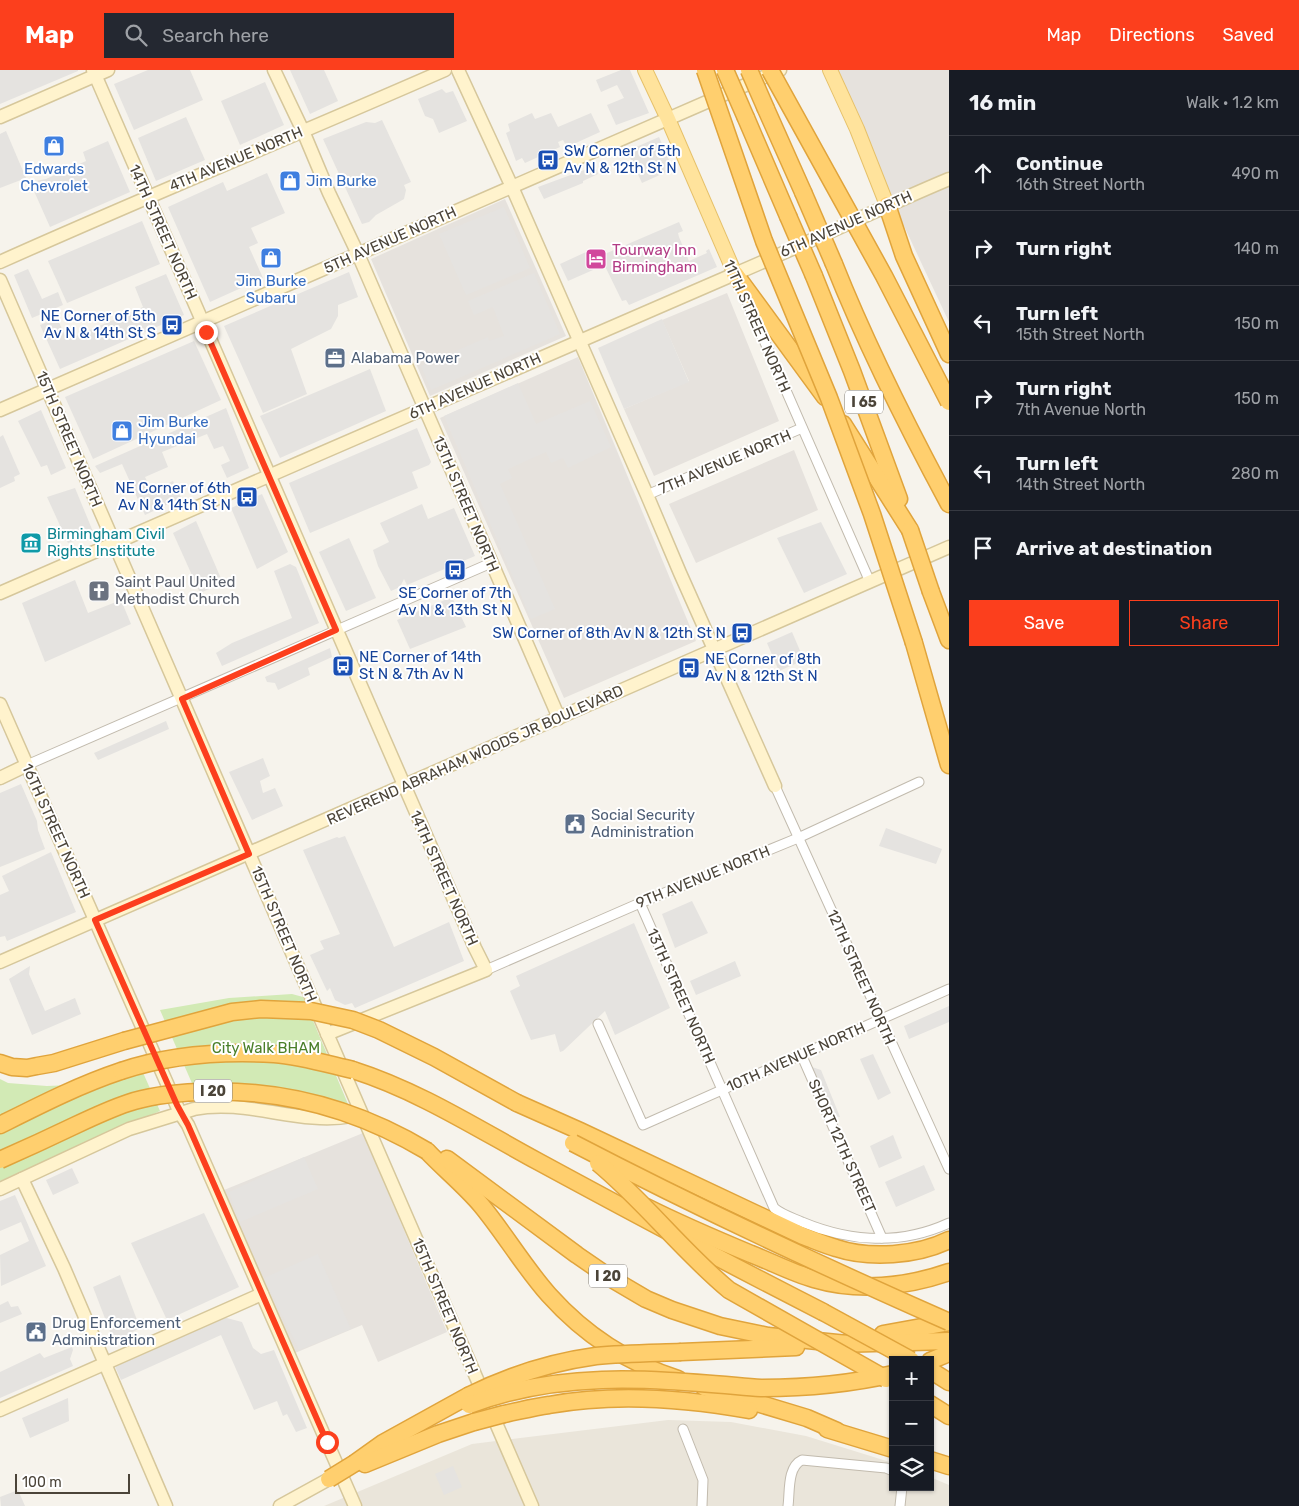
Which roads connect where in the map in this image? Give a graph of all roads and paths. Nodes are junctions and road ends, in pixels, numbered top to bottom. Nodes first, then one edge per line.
1 (108, 70) edge
2 (274, 70) edge
3 (445, 70) edge
4 (458, 70) edge
5 (645, 70) edge
6 (705, 70) edge
7 (725, 70) edge
8 (749, 70) edge
9 (770, 70) edge
10 (780, 70) edge
11 (830, 70) edge
12 (94, 73) edge
13 (0, 117) edge
14 (668, 119) junction
15 (303, 132) junction
16 (949, 179) edge
17 (512, 187) junction
18 (147, 197) junction
19 (887, 205) junction
20 (358, 254) junction
21 (0, 262) edge
22 (735, 274) junction
23 (0, 280) edge
24 (202, 322) junction
25 (579, 340) junction
26 (949, 354) edge
27 (47, 389) junction
28 (949, 402) edge
29 (424, 409) junction
30 (0, 410) edge
31 (802, 428) junction
32 (269, 476) junction
33 (647, 495) junction
34 (949, 504) edge
35 (910, 530) junction
36 (114, 543) junction
37 (949, 547) edge
38 (491, 563) junction
39 (870, 582) junction
40 (0, 593) edge
41 (336, 630) junction
42 (949, 640) edge
43 (715, 650) junction
44 (182, 699) junction
45 (0, 704) edge
46 (559, 718) junction
47 (28, 765) junction
48 (949, 765) edge
49 (0, 778) edge
50 (919, 782) dead end
51 (404, 786) junction
52 (775, 786) joint
53 (798, 838) junction
54 (249, 854) junction
55 (640, 902) junction
56 (95, 920) junction
57 (0, 962) edge
58 (486, 970) junction
59 (949, 989) edge
60 (880, 1020) junction
61 (598, 1024) dead end
62 (327, 1034) junction
63 (801, 1054) junction
64 (0, 1063) edge
65 (722, 1090) junction
66 (517, 1104) junction
67 (180, 1113) junction
68 (362, 1114) junction
69 (0, 1125) edge
70 (489, 1135) junction
71 (573, 1142) junction
72 (428, 1150) junction
73 (0, 1160) edge
74 (949, 1168) edge
75 (22, 1179) junction
76 (0, 1189) edge
77 (949, 1224) edge
78 (882, 1238) junction
79 (949, 1240) edge
80 (949, 1272) edge
81 (262, 1294) junction
82 (949, 1322) edge
83 (816, 1340) junction
84 (949, 1341) edge
85 (847, 1344) junction
86 (949, 1353) edge
87 (904, 1356) edge
88 (105, 1363) junction
89 (934, 1366) edge
90 (934, 1370) edge
91 (934, 1370) edge
92 (889, 1375) edge
93 (949, 1378) edge
94 (889, 1380) edge
95 (949, 1382) edge
96 (469, 1401) junction
97 (934, 1407) edge
98 (0, 1410) edge
99 (949, 1416) edge
100 (683, 1428) dead end
101 (837, 1431) junction
102 (889, 1447) edge
103 (934, 1461) edge
104 (356, 1465) junction
105 (949, 1466) edge
106 (889, 1469) edge
107 (329, 1480) joint
108 (902, 1491) edge
109 (166, 1506) edge
110 (280, 1506) edge
111 (356, 1506) edge
112 (532, 1506) edge
113 (702, 1506) edge
114 (788, 1506) edge
115 (900, 1506) edge

1 - 12 street
2 - 15 street, 13TH STREET NORTH
3 - 15 street, 4TH AVENUE NORTH
4 - 17 street
5 - 14 main road, 11TH STREET NORTH
6 - 48 highway, bridge
7 - 35 highway, I 65, bridge
8 - 34 highway, I 65, bridge
9 - 28 highway, bridge
10 - 14 street, 5TH AVENUE NORTH
11 - 19 main road
12 - 13 street
12 - 18 street, 14TH STREET NORTH
14 - 17 street, 5TH AVENUE NORTH
14 - 22 main road, 11TH STREET NORTH
15 - 18 street, 4TH AVENUE NORTH
15 - 20 street, 13TH STREET NORTH
16 - 19 street, 6TH AVENUE NORTH
17 - 20 street, 5TH AVENUE NORTH
17 - 25 street
18 - 21 street, 4TH AVENUE NORTH
18 - 24 street, 14TH STREET NORTH
19 - 22 street, 6TH AVENUE NORTH
19 - 26 highway
20 - 24 street, 5TH AVENUE NORTH
20 - 29 street, 13TH STREET NORTH
22 - 25 street, 6TH AVENUE NORTH
22 - 31 street, 11TH STREET NORTH
22 - 35 highway
23 - 27 street, 15TH STREET NORTH
24 - 27 street, 5TH AVENUE NORTH
24 - 32 street, 14TH STREET NORTH
25 - 29 street, 6TH AVENUE NORTH
25 - 33 street
27 - 30 street, 5TH AVENUE NORTH
27 - 36 street, 15TH STREET NORTH
29 - 32 street, 6TH AVENUE NORTH
29 - 38 street, 13TH STREET NORTH
31 - 33 street, 7TH AVENUE NORTH
31 - 39 street, 11TH STREET NORTH
32 - 36 street, 6TH AVENUE NORTH
32 - 41 street, 14TH STREET NORTH
33 - 43 street
35 - 42 highway, I 65, bridge
36 - 40 street, 6TH AVENUE NORTH
36 - 44 street, 15TH STREET NORTH
37 - 39 street, REVEREND ABRAHAM WOODS JR BOULEVARD
38 - 41 street
38 - 46 street, 13TH STREET NORTH
39 - 43 street, REVEREND ABRAHAM WOODS JR BOULEVARD
41 - 44 street
41 - 51 street, 14TH STREET NORTH
43 - 46 street, REVEREND ABRAHAM WOODS JR BOULEVARD
43 - 52 street
44 - 47 street
44 - 54 street, 15TH STREET NORTH
45 - 47 street, 16TH STREET NORTH
46 - 51 street, REVEREND ABRAHAM WOODS JR BOULEVARD
47 - 49 street
47 - 56 street, 16TH STREET NORTH
50 - 53 street, 9TH AVENUE NORTH
51 - 54 street, REVEREND ABRAHAM WOODS JR BOULEVARD
51 - 58 street, 14TH STREET NORTH
52 - 53 street, 12TH STREET NORTH
53 - 55 street, 9TH AVENUE NORTH
53 - 60 street, 12TH STREET NORTH
54 - 56 street, REVEREND ABRAHAM WOODS JR BOULEVARD
54 - 62 street, 15TH STREET NORTH
55 - 58 street, 9TH AVENUE NORTH
55 - 65 street, 13TH STREET NORTH
56 - 57 street, REVEREND ABRAHAM WOODS JR BOULEVARD
56 - 67 street, 16TH STREET NORTH
58 - 62 street
59 - 60 street, 10TH AVENUE NORTH
60 - 63 street, 10TH AVENUE NORTH
60 - 74 street, 12TH STREET NORTH
61 - 65 street, 10TH AVENUE NORTH
62 - 68 street, 15TH STREET NORTH
63 - 65 street, 10TH AVENUE NORTH
63 - 78 street, SHORT 12TH STREET
64 - 66 highway, bridge
65 - 78 street, 13TH STREET NORTH
66 - 71 highway
66 - 79 highway
67 - 68 street
67 - 75 street
67 - 81 street, 16TH STREET NORTH
68 - 112 street, 15TH STREET NORTH
69 - 70 highway, bridge
70 - 80 highway
70 - 87 highway, bridge
71 - 82 highway, bridge
71 - 94 highway, bridge
72 - 73 highway, I 20, bridge
72 - 83 highway, I 20
72 - 101 highway
75 - 76 street
75 - 88 street
77 - 78 street, 13TH STREET NORTH
81 - 88 street
81 - 111 street, 16TH STREET NORTH
82 - 83 highway
83 - 85 highway, I 20
84 - 85 highway, I 20
85 - 96 highway, bridge
86 - 89 highway
88 - 98 street
88 - 109 street
90 - 93 highway
91 - 95 highway
92 - 96 highway, bridge
96 - 104 highway
97 - 99 highway
100 - 113 street
101 - 102 highway
101 - 104 highway, bridge
103 - 105 highway
104 - 107 highway, bridge
106 - 114 street
107 - 110 street
108 - 115 street

